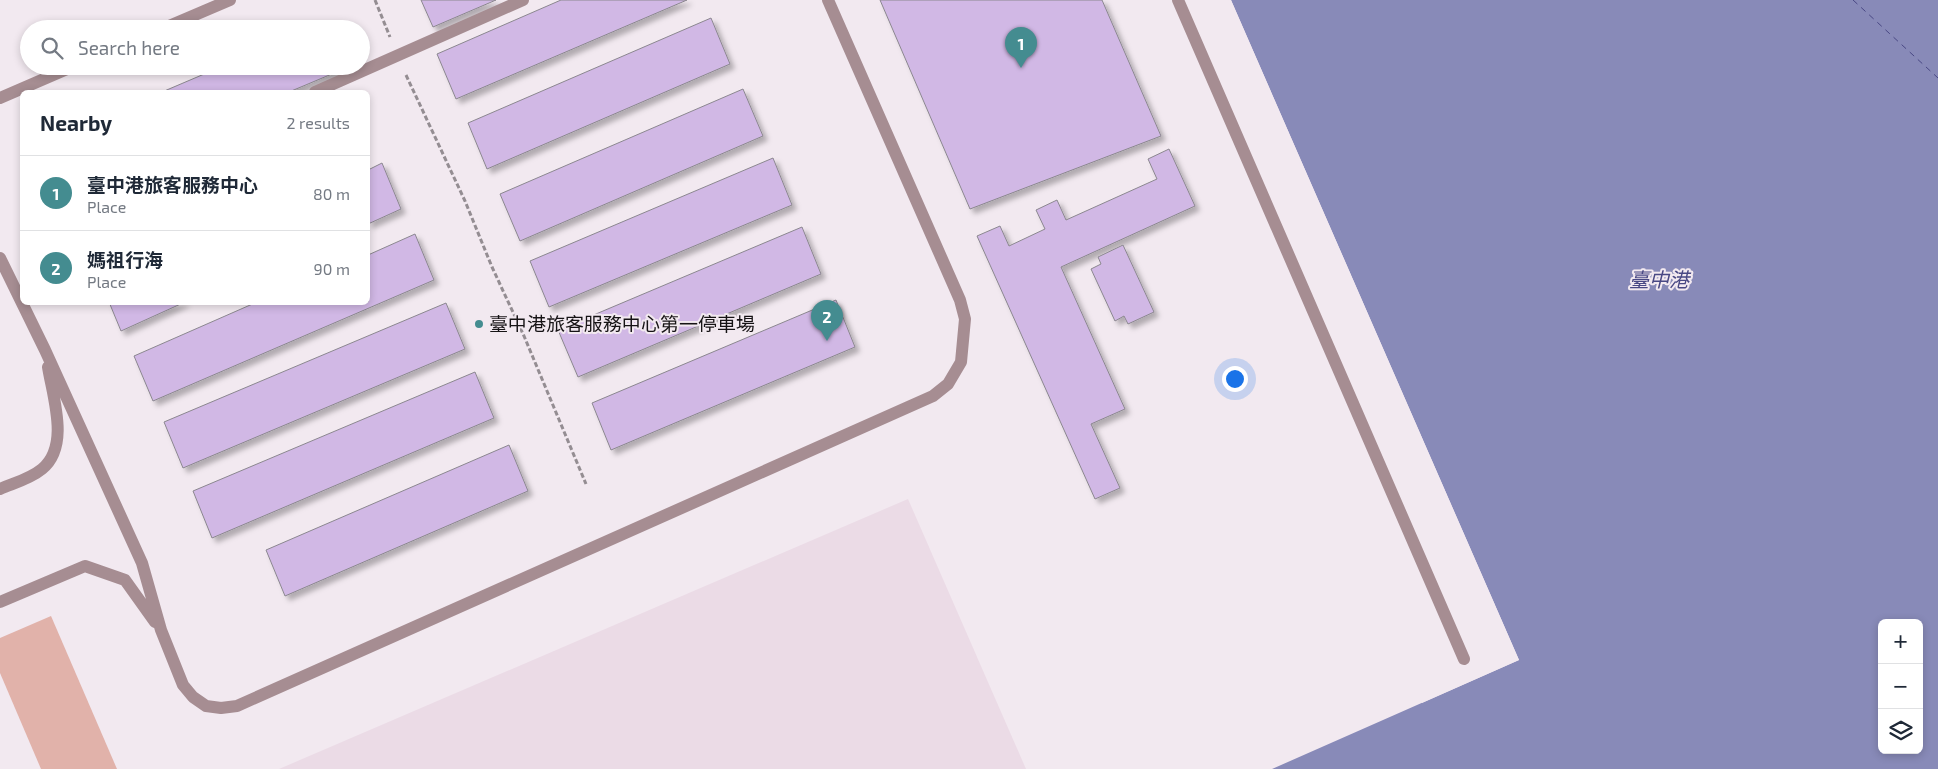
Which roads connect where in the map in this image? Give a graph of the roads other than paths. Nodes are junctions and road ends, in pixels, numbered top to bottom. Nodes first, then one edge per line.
1 (230, 0) edge
2 (523, 0) edge
3 (828, 0) edge
4 (1178, 0) edge
5 (183, 20) edge
6 (370, 68) edge
7 (53, 75) edge
8 (354, 75) edge
9 (320, 90) edge
10 (0, 98) edge
11 (0, 258) edge
12 (20, 299) edge
13 (23, 305) edge
14 (45, 350) junction
15 (0, 489) edge
16 (0, 602) edge
17 (161, 630) junction
18 (1464, 659) dead end

1 - 5 lane
2 - 6 lane
3 - 17 lane
4 - 18 lane
7 - 10 lane
8 - 9 lane
11 - 12 lane
13 - 14 lane
14 - 15 lane
14 - 17 lane
16 - 17 lane

